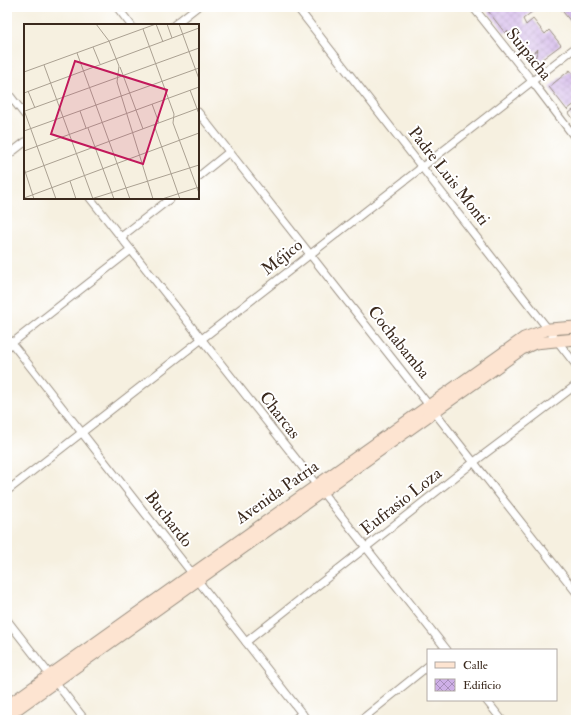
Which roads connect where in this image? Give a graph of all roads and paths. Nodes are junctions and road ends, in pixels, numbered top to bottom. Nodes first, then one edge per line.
1 (118, 7) edge
2 (197, 7) edge
3 (297, 7) edge
4 (473, 7) edge
5 (130, 24) edge
6 (175, 24) edge
7 (576, 46) edge
8 (532, 81) junction
9 (7, 92) edge
10 (199, 113) edge
11 (24, 114) edge
12 (576, 139) edge
13 (24, 143) edge
14 (229, 152) junction
15 (7, 156) edge
16 (423, 166) junction
17 (199, 176) edge
18 (91, 199) edge
19 (170, 199) edge
20 (121, 237) junction
21 (131, 250) junction
22 (310, 255) junction
23 (576, 327) edge
24 (549, 329) junction
25 (202, 339) junction
26 (576, 339) edge
27 (558, 341) junction
28 (9, 342) edge
29 (576, 364) edge
30 (576, 385) edge
31 (432, 408) junction
32 (82, 433) junction
33 (474, 462) junction
34 (319, 489) junction
35 (7, 491) edge
36 (366, 548) junction
37 (195, 576) junction
38 (576, 592) edge
39 (7, 620) edge
40 (246, 642) junction
41 (446, 649) edge
42 (427, 667) edge
43 (53, 678) junction
44 (487, 701) edge
45 (7, 706) edge
46 (302, 713) junction
47 (7, 716) edge
48 (85, 720) edge
49 (294, 720) edge
50 (307, 720) edge
51 (361, 720) edge
52 (502, 720) edge

1 - 5 street
2 - 6 street
3 - 16 street, Padre Luis Monti
4 - 8 street, Suipacha
7 - 8 street, Méjico
8 - 12 street, Suipacha
8 - 16 street, Méjico
9 - 11 street
10 - 14 street, Cochabamba
13 - 15 street
14 - 17 street
14 - 22 street, Cochabamba
16 - 22 street, Méjico
16 - 24 street, Padre Luis Monti
18 - 20 street, Charcas
19 - 20 street
20 - 21 street, Charcas
21 - 25 street, Charcas
21 - 28 street
22 - 25 street, Méjico
22 - 31 street, Cochabamba
23 - 24 main road, Avenida Patria
24 - 27 street, Padre Luis Monti
24 - 31 main road, Avenida Patria
25 - 32 street, Méjico
25 - 34 street, Charcas
26 - 27 main road, Avenida Patria
27 - 29 street, Padre Luis Monti
27 - 31 main road, Avenida Patria
28 - 32 street, Buchardo
30 - 33 street, Eufrasio Loza
31 - 33 street, Cochabamba
31 - 34 main road, Avenida Patria
32 - 35 street, Méjico
32 - 37 street, Buchardo
33 - 36 street, Eufrasio Loza
33 - 38 street, Cochabamba
34 - 36 street, Charcas
34 - 37 main road, Avenida Patria
36 - 40 street, Eufrasio Loza
36 - 41 street, Charcas
37 - 40 street, Buchardo
37 - 43 main road, Avenida Patria
39 - 43 street
40 - 46 street, Buchardo
42 - 51 street
43 - 45 main road, Avenida Patria
43 - 47 main road, Avenida Patria
43 - 48 street
44 - 52 street
46 - 49 street
46 - 50 street, Buchardo

